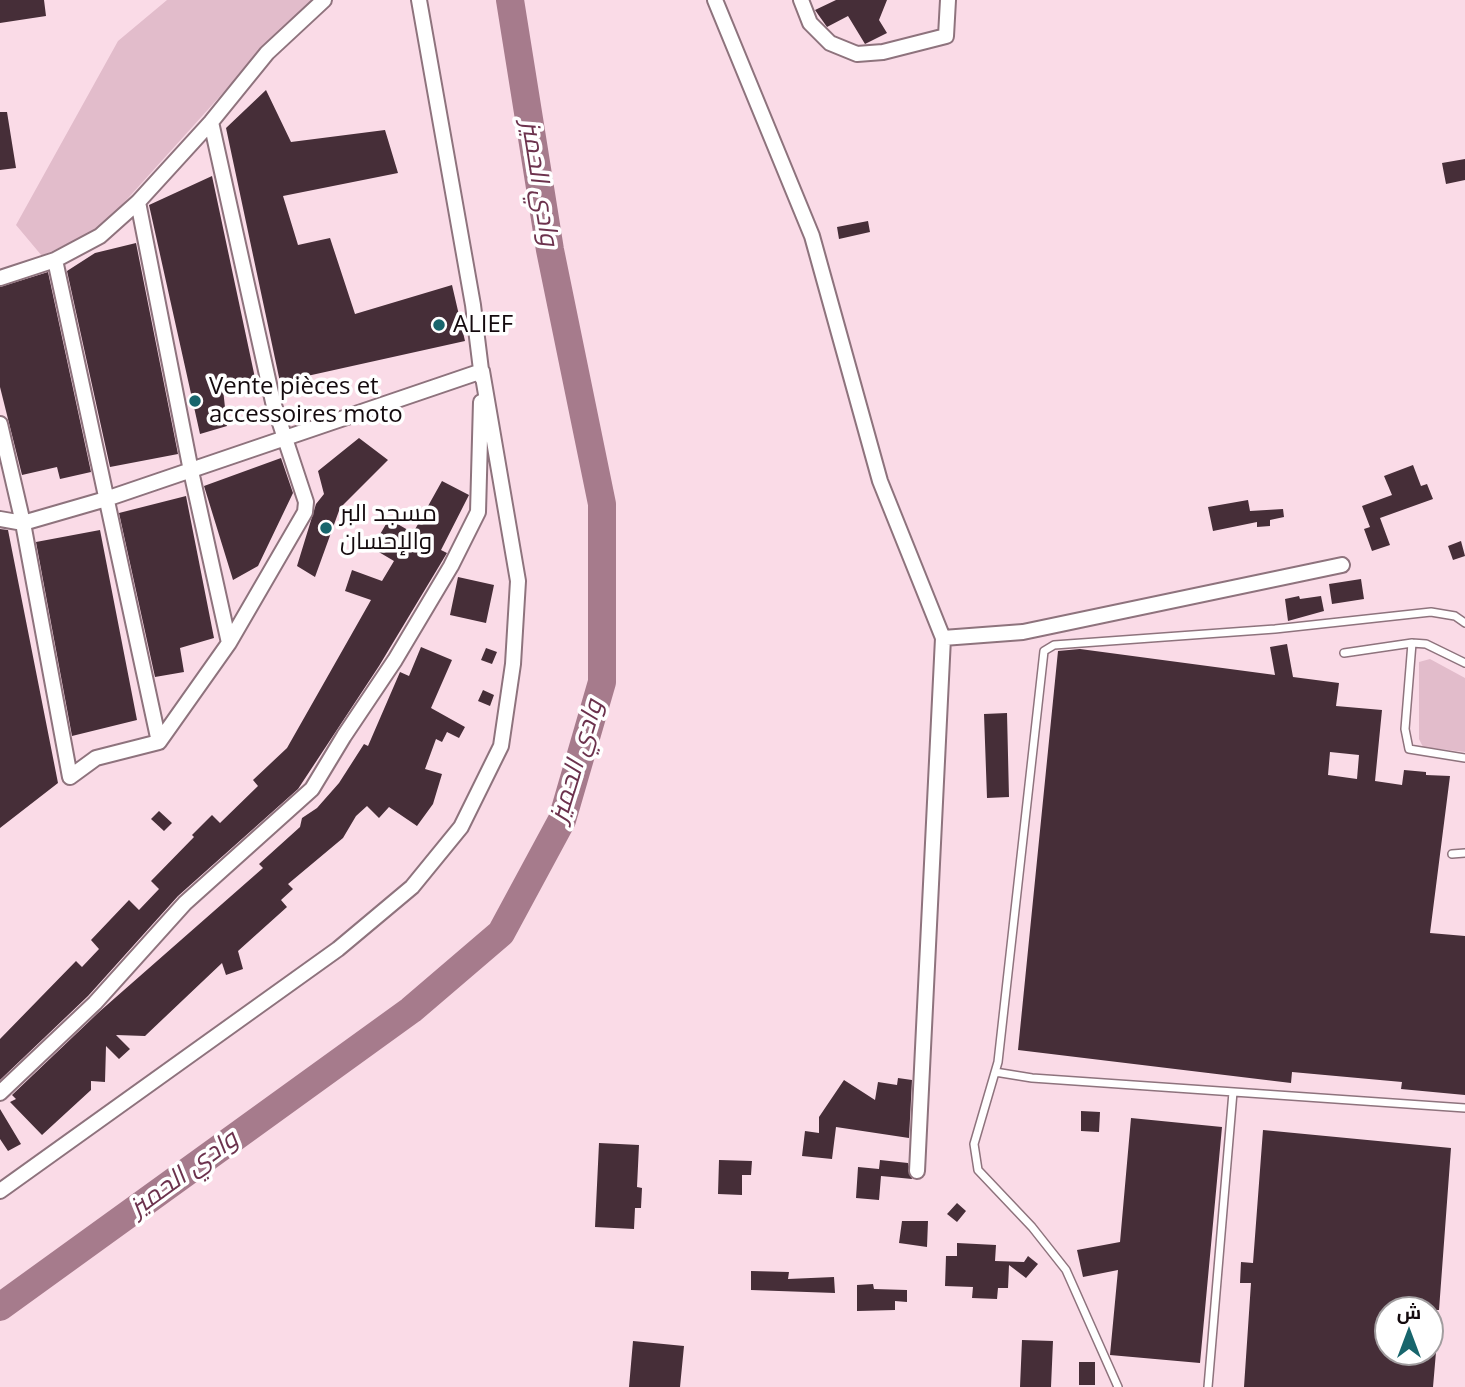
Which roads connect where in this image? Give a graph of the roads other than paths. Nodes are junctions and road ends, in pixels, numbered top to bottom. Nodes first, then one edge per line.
1 (324, 0) edge
2 (419, 0) edge
3 (715, 0) edge
4 (802, 0) edge
5 (948, 0) edge
6 (211, 122) junction
7 (138, 202) junction
8 (55, 260) junction
9 (0, 278) edge
10 (482, 371) junction
11 (0, 424) edge
12 (285, 439) junction
13 (191, 471) junction
14 (106, 499) junction
15 (0, 519) edge
16 (23, 523) junction
17 (1342, 565) dead end
18 (1465, 623) edge
19 (943, 638) junction
20 (229, 642) junction
21 (1412, 642) junction
22 (1344, 653) dead end
23 (1465, 663) edge
24 (159, 742) junction
25 (1465, 758) edge
26 (1465, 853) edge
27 (1452, 855) dead end
28 (995, 1072) junction
29 (1233, 1092) junction
30 (0, 1093) edge
31 (1465, 1108) edge
32 (917, 1171) dead end
33 (0, 1191) edge
34 (1118, 1387) edge
35 (1208, 1387) edge

1 - 6 street
2 - 10 street
3 - 19 street
4 - 5 street
6 - 7 street
6 - 12 street
7 - 8 street
7 - 13 street
8 - 9 street
8 - 14 street
10 - 12 street
10 - 30 street
10 - 33 street
11 - 16 street
12 - 13 street
12 - 20 street
13 - 14 street
13 - 20 street
14 - 16 street
14 - 24 street
15 - 16 street
16 - 24 street
17 - 19 street
18 - 28 lane
19 - 32 street
20 - 24 street
21 - 22 lane
21 - 23 lane
21 - 25 lane
26 - 27 lane
28 - 29 lane
28 - 34 lane
29 - 31 lane
29 - 35 lane

